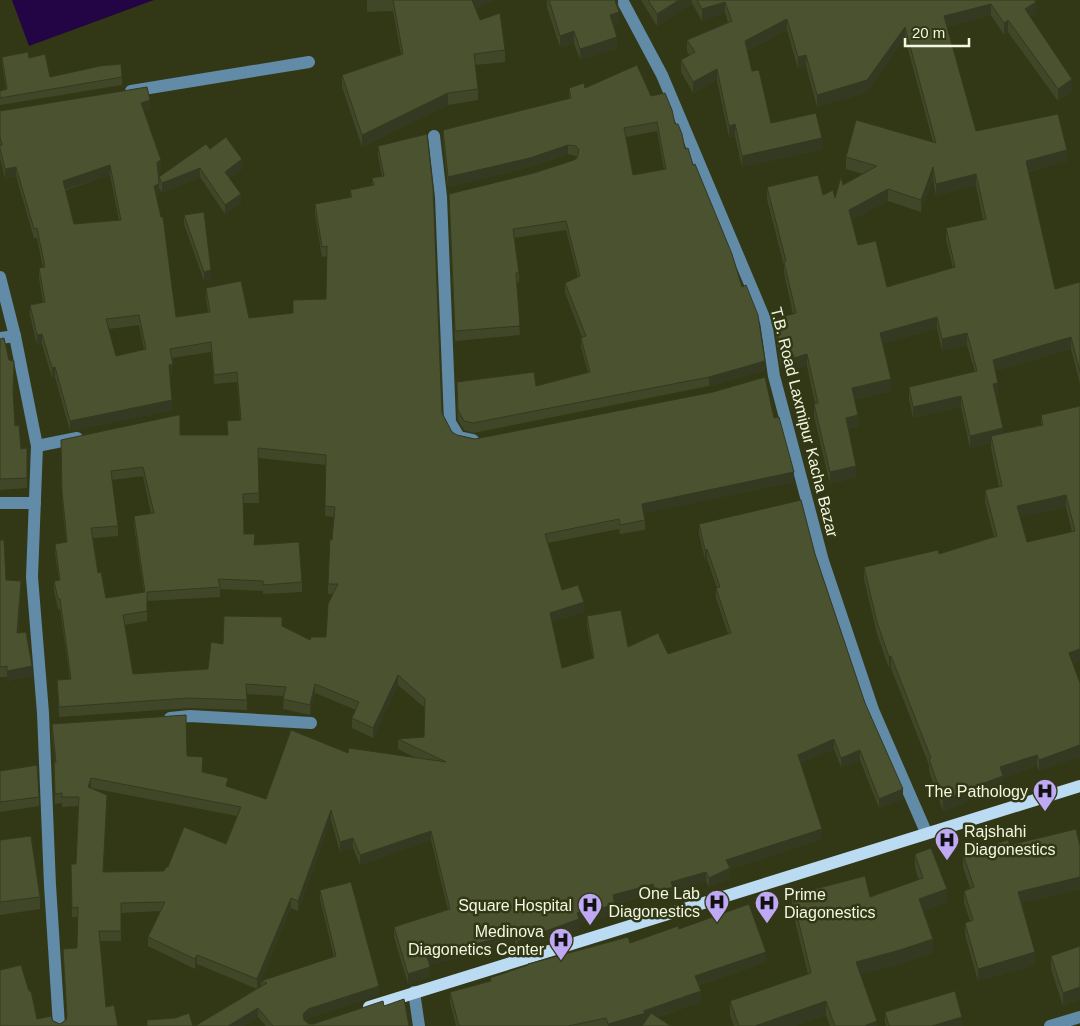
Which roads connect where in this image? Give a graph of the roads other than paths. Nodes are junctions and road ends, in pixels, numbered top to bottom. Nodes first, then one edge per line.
1 (622, 0) edge
2 (309, 62) dead end
3 (116, 94) edge
4 (434, 136) dead end
5 (0, 277) edge
6 (16, 336) junction
7 (0, 338) edge
8 (93, 435) edge
9 (482, 439) edge
10 (37, 446) junction
11 (0, 503) edge
12 (35, 504) junction
13 (160, 718) edge
14 (311, 723) dead end
15 (1080, 786) edge
16 (926, 832) junction
17 (414, 992) junction
18 (358, 1010) edge
19 (1080, 1017) edge
20 (59, 1026) edge
21 (419, 1026) edge
22 (1050, 1026) edge

1 - 16 street, T.B. Road Laxmipur Kacha Bazar
2 - 3 street
4 - 9 street
5 - 6 street
6 - 7 street
6 - 10 street
8 - 10 street
10 - 12 street
11 - 12 street
12 - 20 street
13 - 14 street
15 - 16 main road
16 - 17 main road
17 - 18 main road
17 - 21 street
19 - 22 street

